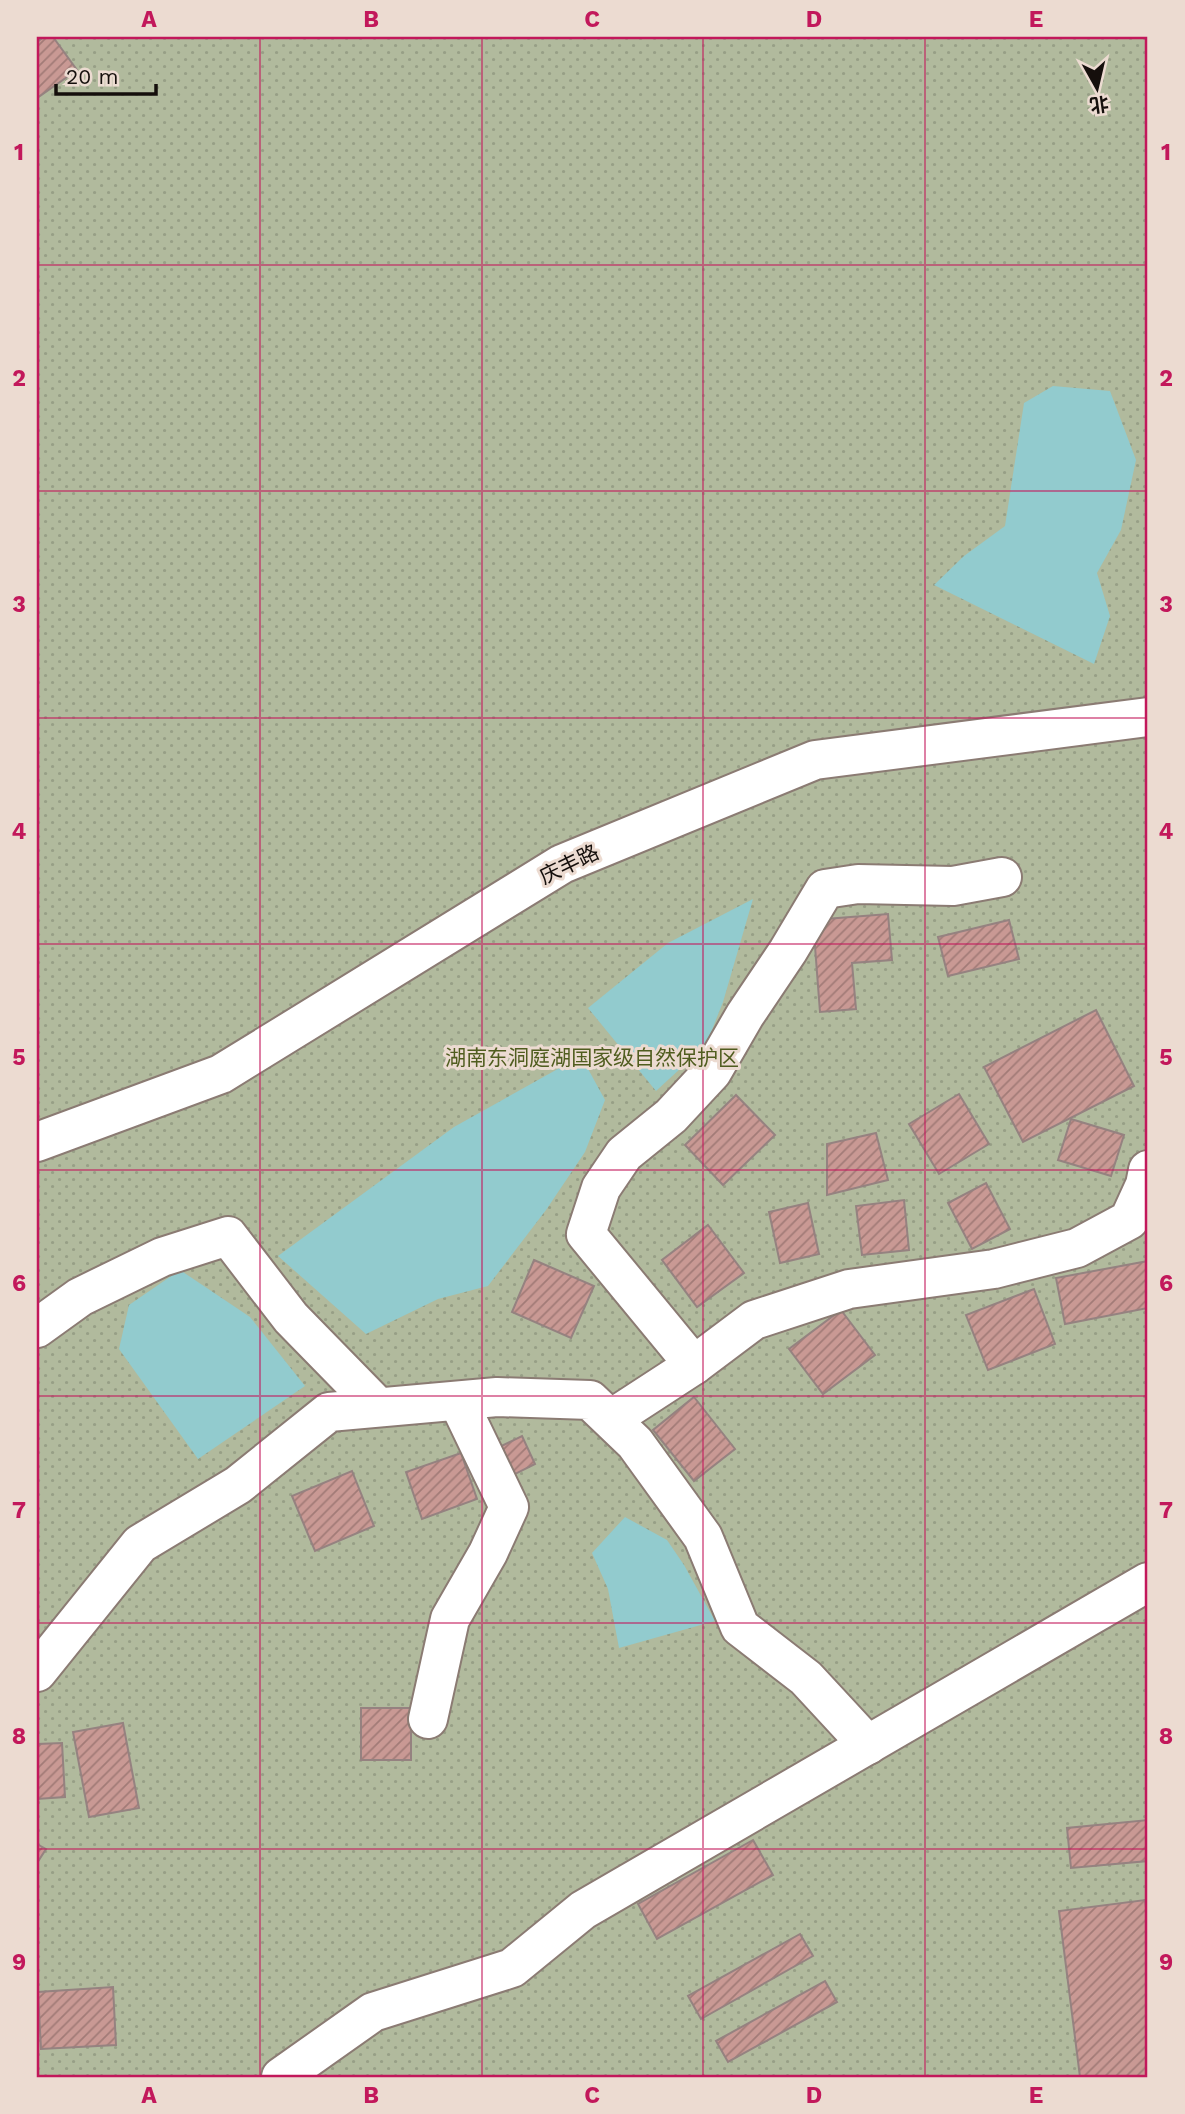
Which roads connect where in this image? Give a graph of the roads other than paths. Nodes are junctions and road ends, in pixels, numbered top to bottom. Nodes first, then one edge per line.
1 (1148, 717) edge
2 (1002, 877) dead end
3 (37, 1142) edge
4 (1148, 1170) edge
5 (37, 1328) edge
6 (694, 1365) junction
7 (458, 1401) junction
8 (379, 1407) junction
9 (611, 1419) junction
10 (1148, 1582) edge
11 (37, 1672) edge
12 (428, 1719) dead end
13 (868, 1745) junction
14 (281, 2077) edge

1 - 3 street, 庆丰路
2 - 6 street
4 - 6 street
5 - 8 street
6 - 9 street
7 - 8 street
7 - 9 street
7 - 12 street
8 - 11 street
9 - 13 street
10 - 13 street
13 - 14 street

